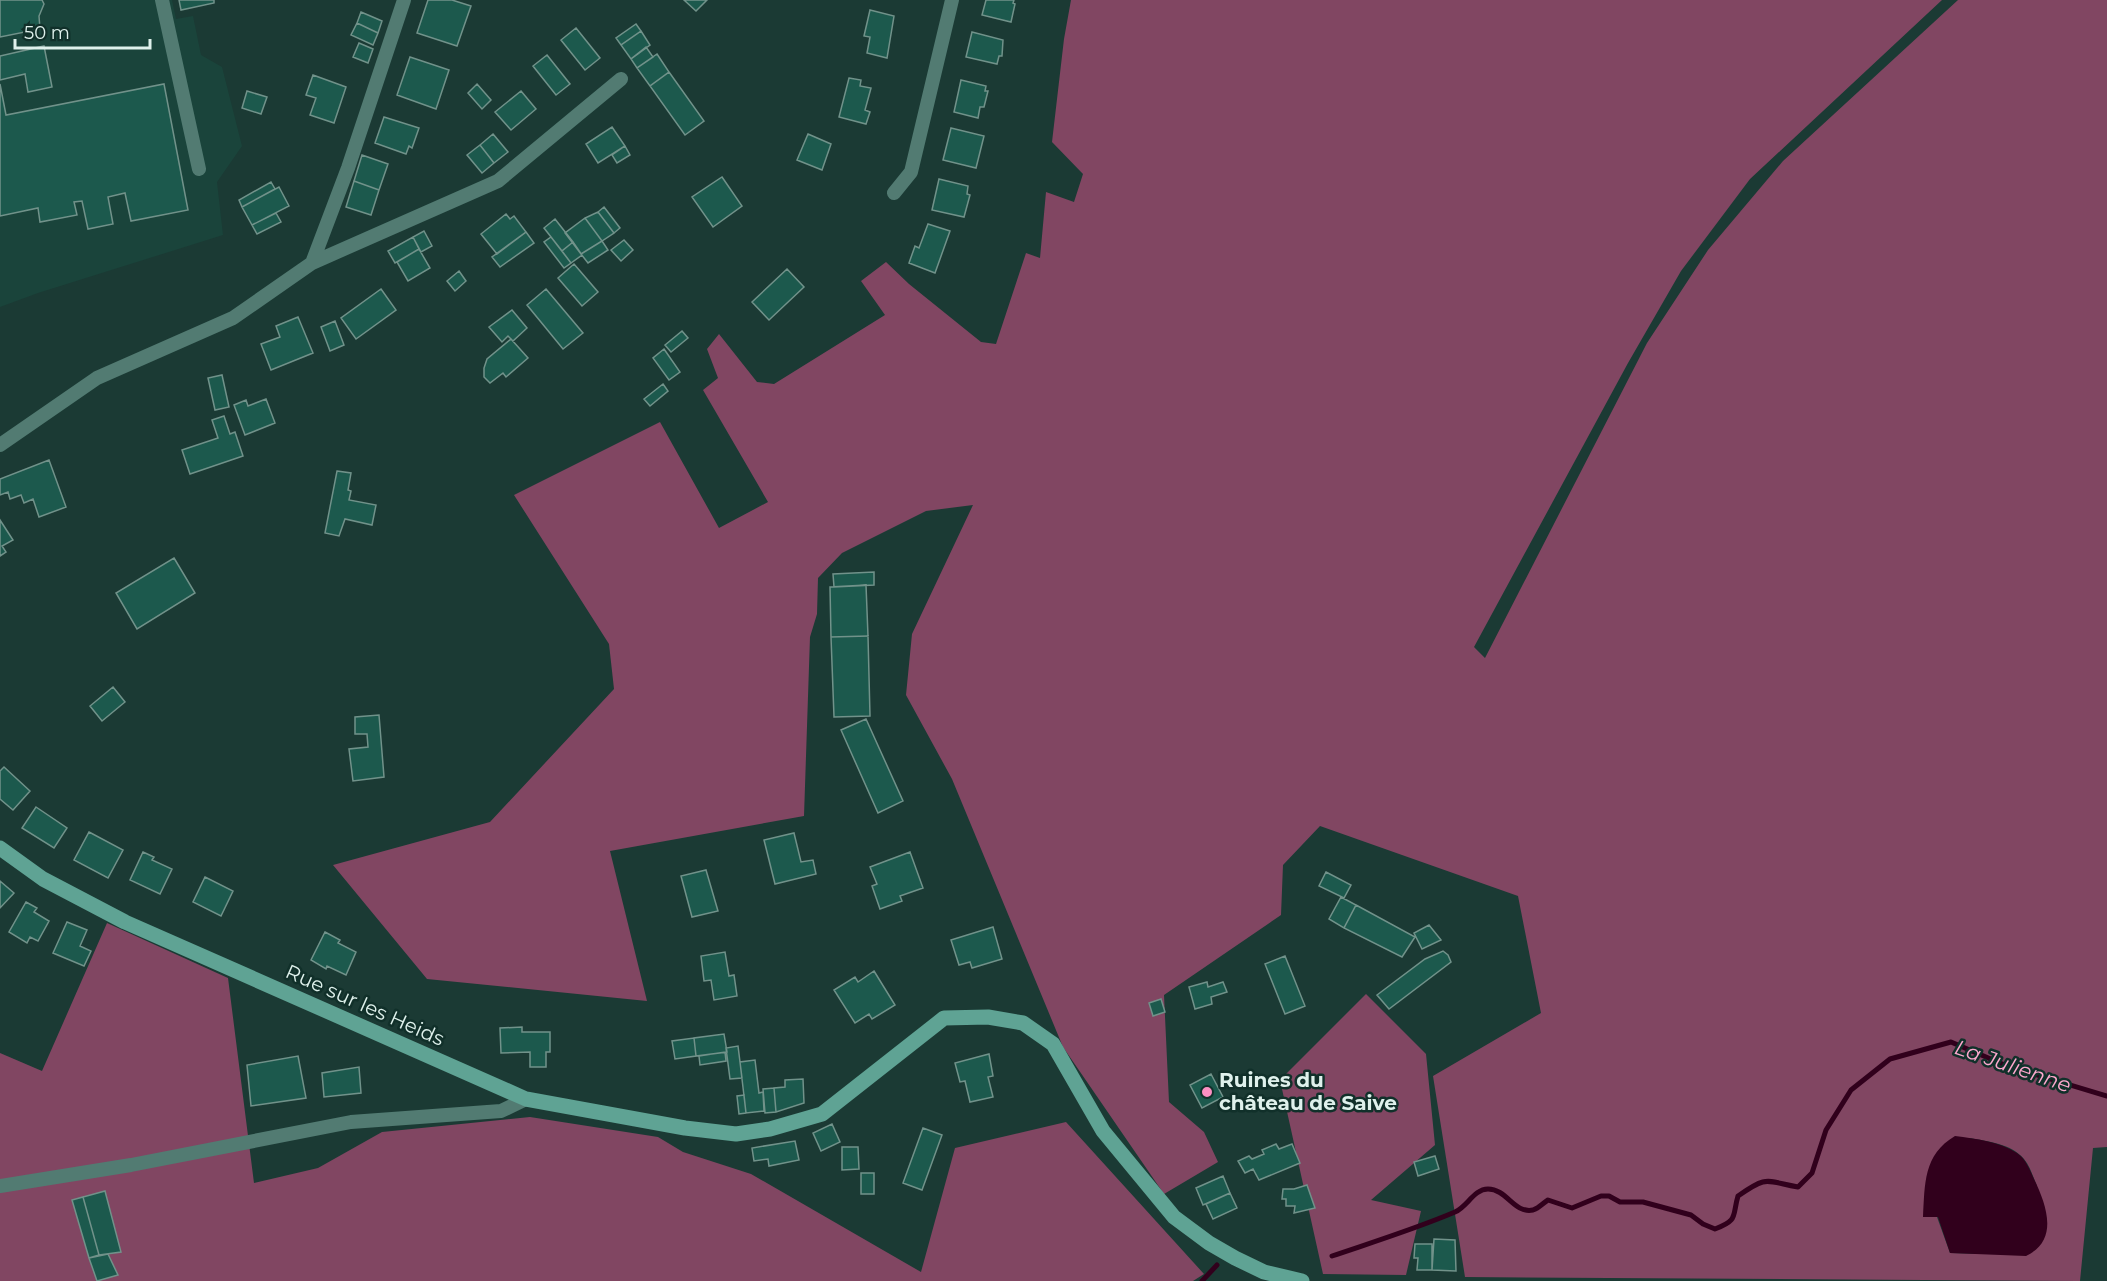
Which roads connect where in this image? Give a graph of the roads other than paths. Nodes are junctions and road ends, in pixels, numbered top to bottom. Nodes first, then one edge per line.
1 (162, 0) edge
2 (404, 0) edge
3 (952, 0) edge
4 (621, 79) dead end
5 (199, 169) dead end
6 (894, 193) dead end
7 (312, 262) junction
8 (0, 445) edge
9 (0, 848) edge
10 (526, 1100) junction
11 (0, 1186) edge
12 (1265, 1276) edge
13 (1302, 1281) edge

1 - 5 street
2 - 7 street
3 - 6 street
4 - 7 street
7 - 8 street
9 - 10 street, Rue sur les Heids
10 - 11 street
10 - 12 street, Rue sur les Heids
12 - 13 street, Rue sur les Heids

